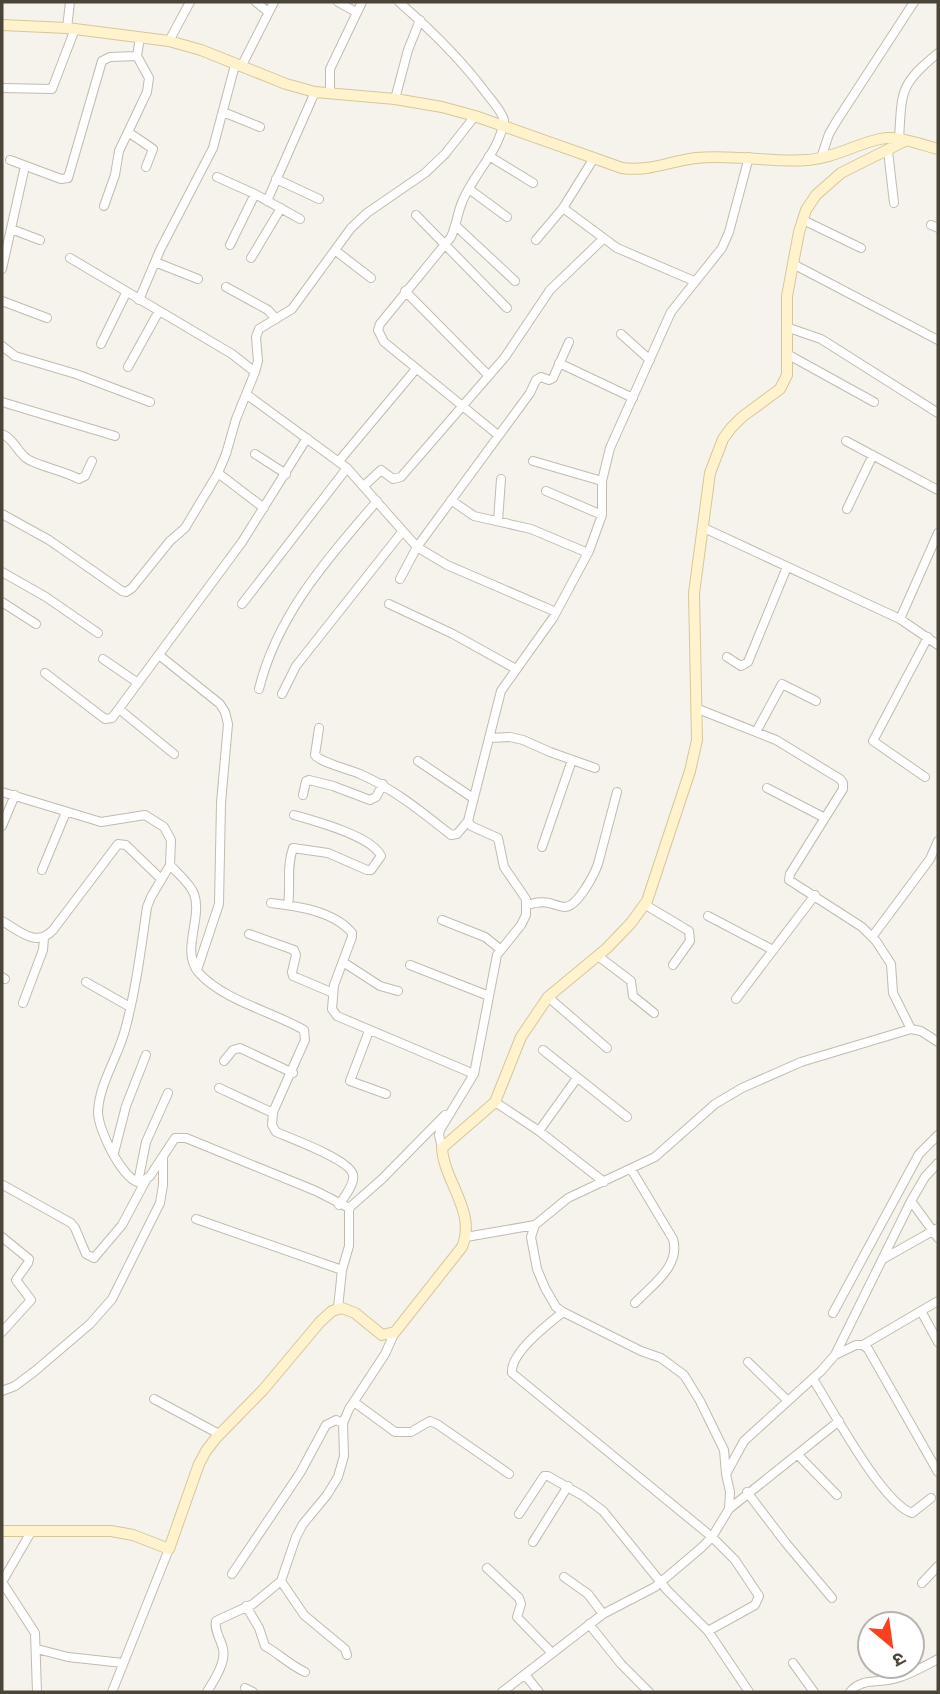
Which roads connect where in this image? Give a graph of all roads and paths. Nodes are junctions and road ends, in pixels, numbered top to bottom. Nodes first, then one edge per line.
1 (70, 2) edge
2 (190, 2) edge
3 (256, 2) edge
4 (274, 2) edge
5 (338, 2) edge
6 (362, 2) edge
7 (400, 2) edge
8 (914, 2) edge
9 (268, 12) junction
10 (356, 12) junction
11 (420, 20) junction
12 (2, 25) edge
13 (71, 29) junction
14 (140, 37) junction
15 (169, 41) junction
16 (137, 56) junction
17 (937, 56) edge
18 (238, 66) junction
19 (2, 88) edge
20 (315, 92) junction
21 (330, 93) junction
22 (395, 99) junction
23 (223, 112) junction
24 (475, 116) junction
25 (503, 126) junction
26 (260, 127) dead end
27 (128, 132) junction
28 (902, 140) junction
29 (938, 149) edge
30 (888, 150) junction
31 (489, 156) junction
32 (749, 157) junction
33 (594, 158) junction
34 (821, 158) junction
35 (10, 160) dead end
36 (25, 166) junction
37 (146, 167) dead end
38 (217, 177) dead end
39 (276, 179) junction
40 (533, 183) dead end
41 (469, 189) junction
42 (255, 194) junction
43 (320, 198) dead end
44 (267, 201) junction
45 (894, 202) dead end
46 (104, 206) dead end
47 (281, 208) junction
48 (563, 208) junction
49 (416, 215) dead end
50 (507, 217) dead end
51 (300, 219) dead end
52 (803, 220) junction
53 (456, 226) junction
54 (11, 229) junction
55 (603, 239) junction
56 (40, 240) dead end
57 (536, 240) dead end
58 (444, 244) junction
59 (230, 245) dead end
60 (860, 247) dead end
61 (336, 251) junction
62 (70, 258) dead end
63 (251, 258) dead end
64 (155, 262) junction
65 (793, 264) junction
66 (2, 269) edge
67 (371, 278) dead end
68 (198, 279) dead end
69 (515, 281) dead end
70 (694, 281) junction
71 (226, 286) dead end
72 (405, 291) junction
73 (126, 293) junction
74 (139, 300) junction
75 (2, 301) edge
76 (507, 308) dead end
77 (159, 311) junction
78 (47, 318) dead end
79 (276, 319) junction
80 (786, 327) junction
81 (621, 334) dead end
82 (938, 340) edge
83 (569, 342) dead end
84 (101, 344) dead end
85 (2, 346) edge
86 (787, 354) junction
87 (650, 360) junction
88 (559, 362) junction
89 (128, 367) dead end
90 (416, 369) junction
91 (255, 372) junction
92 (488, 375) junction
93 (246, 394) junction
94 (633, 398) junction
95 (2, 401) edge
96 (150, 402) dead end
97 (874, 402) dead end
98 (461, 406) junction
99 (938, 413) edge
100 (2, 434) edge
101 (498, 435) junction
102 (115, 436) dead end
103 (307, 438) junction
104 (846, 441) dead end
105 (255, 454) dead end
106 (873, 455) junction
107 (92, 461) dead end
108 (338, 461) junction
109 (533, 461) dead end
110 (347, 468) junction
111 (218, 473) junction
112 (286, 474) junction
113 (501, 479) dead end
114 (601, 481) junction
115 (365, 485) junction
116 (938, 490) edge
117 (547, 491) dead end
118 (451, 500) junction
119 (377, 501) junction
120 (264, 508) junction
121 (847, 509) dead end
122 (2, 514) edge
123 (602, 515) junction
124 (498, 522) junction
125 (704, 528) junction
126 (402, 532) junction
127 (938, 533) edge
128 (417, 547) junction
129 (588, 552) junction
130 (787, 567) junction
131 (2, 572) edge
132 (400, 579) dead end
133 (2, 602) edge
134 (242, 604) dead end
135 (389, 604) dead end
136 (556, 612) junction
137 (900, 619) junction
138 (36, 624) dead end
139 (98, 633) dead end
140 (928, 637) junction
141 (938, 645) edge
142 (159, 655) junction
143 (727, 657) dead end
144 (103, 659) dead end
145 (516, 669) junction
146 (45, 673) dead end
147 (138, 684) junction
148 (259, 689) dead end
149 (282, 694) dead end
150 (816, 701) dead end
151 (119, 709) junction
152 (698, 709) junction
153 (319, 728) dead end
154 (756, 732) junction
155 (489, 738) junction
156 (174, 754) dead end
157 (572, 760) junction
158 (418, 761) dead end
159 (595, 768) dead end
160 (925, 777) dead end
161 (383, 784) junction
162 (767, 788) dead end
163 (2, 792) edge
164 (617, 792) dead end
165 (15, 795) junction
166 (303, 795) dead end
167 (473, 797) junction
168 (66, 812) junction
169 (294, 815) dead end
170 (825, 818) junction
171 (468, 821) junction
172 (2, 826) edge
173 (938, 841) edge
174 (542, 847) dead end
175 (170, 865) junction
176 (42, 870) dead end
177 (162, 879) junction
178 (815, 895) junction
179 (271, 903) dead end
180 (644, 904) junction
181 (288, 905) junction
182 (527, 905) junction
183 (708, 916) dead end
184 (442, 920) dead end
185 (2, 921) edge
186 (249, 934) dead end
187 (872, 937) junction
188 (44, 938) junction
189 (500, 949) junction
190 (772, 950) junction
191 (598, 956) junction
192 (343, 962) junction
193 (410, 965) dead end
194 (673, 965) dead end
195 (197, 970) junction
196 (86, 982) dead end
197 (398, 991) dead end
198 (333, 993) junction
199 (489, 996) junction
200 (548, 998) junction
201 (736, 999) dead end
202 (23, 1003) dead end
203 (130, 1007) junction
204 (654, 1013) dead end
205 (911, 1029) junction
206 (369, 1031) junction
207 (938, 1042) edge
208 (607, 1048) dead end
209 (543, 1049) dead end
210 (146, 1055) dead end
211 (224, 1061) dead end
212 (293, 1073) junction
213 (474, 1074) junction
214 (577, 1078) junction
215 (219, 1088) dead end
216 (168, 1093) dead end
217 (386, 1094) dead end
218 (463, 1094) junction
219 (495, 1102) junction
220 (273, 1113) junction
221 (627, 1118) dead end
222 (539, 1131) junction
223 (938, 1135) edge
224 (442, 1147) junction
225 (114, 1153) junction
226 (163, 1157) junction
227 (938, 1163) edge
228 (631, 1169) junction
229 (142, 1181) junction
230 (604, 1182) junction
231 (3, 1185) edge
232 (911, 1201) junction
233 (344, 1206) junction
234 (196, 1219) dead end
235 (535, 1225) junction
236 (937, 1232) edge
237 (2, 1237) edge
238 (466, 1237) junction
239 (883, 1259) junction
240 (342, 1270) junction
241 (938, 1301) edge
242 (635, 1303) dead end
243 (338, 1308) junction
244 (920, 1311) junction
245 (563, 1312) junction
246 (833, 1313) dead end
247 (2, 1332) edge
248 (395, 1332) junction
249 (938, 1342) edge
250 (863, 1345) junction
251 (835, 1355) junction
252 (748, 1362) dead end
253 (813, 1379) junction
254 (2, 1391) edge
255 (154, 1399) dead end
256 (788, 1400) junction
257 (354, 1402) junction
258 (839, 1421) junction
259 (343, 1423) junction
260 (219, 1434) junction
261 (798, 1455) junction
262 (938, 1472) edge
263 (509, 1474) dead end
264 (726, 1474) junction
265 (568, 1486) junction
266 (747, 1492) junction
267 (837, 1495) dead end
268 (931, 1498) dead end
269 (729, 1509) junction
270 (519, 1514) dead end
271 (2, 1531) edge
272 (31, 1532) junction
273 (712, 1536) junction
274 (533, 1542) dead end
275 (169, 1549) junction
276 (938, 1566) edge
277 (487, 1568) dead end
278 (232, 1574) dead end
279 (564, 1577) dead end
280 (281, 1581) junction
281 (2, 1582) edge
282 (662, 1582) junction
283 (922, 1583) dead end
284 (832, 1598) dead end
285 (247, 1606) junction
286 (603, 1614) junction
287 (589, 1624) junction
288 (709, 1631) junction
289 (37, 1649) junction
290 (552, 1653) junction
291 (347, 1655) dead end
292 (938, 1659) edge
293 (793, 1662) dead end
294 (123, 1663) junction
295 (305, 1672) dead end
296 (526, 1676) junction
297 (37, 1692) edge
298 (112, 1692) edge
299 (207, 1692) edge
300 (502, 1692) edge
301 (539, 1692) edge
302 (649, 1692) edge
303 (749, 1692) edge
304 (814, 1692) edge
305 (850, 1692) edge

1 - 13 street
2 - 15 street
3 - 9 street
4 - 9 street
5 - 10 street
6 - 10 street
7 - 11 street
8 - 34 street
9 - 18 street
10 - 21 street
11 - 22 street
11 - 25 street
12 - 13 street
13 - 14 street
13 - 19 street
14 - 15 street
14 - 16 street
15 - 18 street
16 - 27 street
16 - 36 street
17 - 28 street
18 - 20 street
18 - 23 street
20 - 21 street
20 - 39 street
21 - 22 street
22 - 24 street
23 - 26 street
23 - 64 street
24 - 25 street
24 - 61 street
25 - 31 street
25 - 33 street
27 - 37 street
27 - 46 street
28 - 29 street
28 - 30 street
28 - 34 street
30 - 45 street
30 - 52 street
31 - 40 street
31 - 41 street
32 - 33 street
32 - 34 street
32 - 70 street
33 - 48 street
35 - 36 street
36 - 54 street
38 - 42 street
39 - 43 street
39 - 44 street
41 - 50 street
41 - 53 street
42 - 44 street
42 - 59 street
44 - 47 street
47 - 51 street
47 - 63 street
48 - 55 street
48 - 57 street
49 - 58 street
52 - 60 street
52 - 65 street
53 - 58 street
53 - 69 street
54 - 56 street
54 - 66 street
55 - 70 street
55 - 92 street
58 - 72 street
58 - 76 street
61 - 67 street
61 - 79 street
62 - 73 street
64 - 68 street
64 - 74 street
65 - 80 street
65 - 82 street
70 - 87 street
71 - 79 street
72 - 90 street
72 - 92 street
73 - 74 street
73 - 84 street
74 - 77 street
75 - 78 street
77 - 89 street
77 - 91 street
79 - 91 street
80 - 86 street
80 - 99 street
81 - 87 street
83 - 88 street
85 - 96 street
86 - 97 street
86 - 125 street
87 - 94 street
88 - 94 street
88 - 101 street
90 - 98 street
90 - 108 street
91 - 93 street
92 - 98 street
93 - 103 street
93 - 111 street
94 - 114 street
95 - 102 street
98 - 101 street
98 - 115 street
100 - 107 street
101 - 118 street
103 - 108 street
103 - 112 street
104 - 106 street
105 - 112 street
106 - 116 street
106 - 121 street
108 - 110 street
109 - 114 street
110 - 115 street
110 - 134 street
111 - 120 street
111 - 122 street
112 - 120 street
113 - 124 street
114 - 123 street
115 - 119 street
117 - 123 street
118 - 124 street
118 - 128 street
119 - 126 street
119 - 148 street
120 - 142 street
123 - 129 street
124 - 129 street
125 - 130 street
125 - 152 street
126 - 128 street
126 - 149 street
127 - 137 street
128 - 132 street
128 - 136 street
129 - 136 street
130 - 137 street
130 - 143 street
131 - 139 street
133 - 138 street
135 - 145 street
136 - 145 street
137 - 140 street
140 - 141 street
140 - 160 street
142 - 147 street
142 - 195 street
144 - 147 street
145 - 155 street
146 - 151 street
147 - 151 street
150 - 154 street
151 - 156 street
152 - 154 street
152 - 180 street
153 - 161 street
154 - 170 street
155 - 157 street
155 - 167 street
157 - 159 street
157 - 174 street
158 - 167 street
161 - 166 street
161 - 171 street
162 - 170 street
163 - 165 street
164 - 182 street
165 - 168 street
165 - 172 street
167 - 171 street
168 - 175 street
168 - 176 street
169 - 181 street
170 - 178 street
171 - 182 street
173 - 187 street
175 - 177 street
175 - 195 street
177 - 188 street
177 - 203 street
178 - 187 street
178 - 190 street
179 - 181 street
180 - 191 street
180 - 194 street
181 - 192 street
182 - 189 street
183 - 190 street
184 - 189 street
185 - 188 street
186 - 198 street
187 - 205 street
188 - 202 street
189 - 199 street
190 - 201 street
191 - 200 street
191 - 204 street
192 - 197 street
192 - 198 street
193 - 199 street
195 - 212 street
196 - 203 street
198 - 206 street
199 - 213 street
200 - 208 street
200 - 219 street
203 - 225 street
205 - 207 street
205 - 228 street
206 - 213 street
206 - 217 street
209 - 214 street
210 - 225 street
211 - 212 street
212 - 220 street
213 - 218 street
214 - 221 street
214 - 222 street
215 - 220 street
216 - 229 street
218 - 224 street
218 - 233 street
219 - 222 street
219 - 224 street
220 - 233 street
222 - 230 street
223 - 246 street
224 - 238 street
225 - 229 street
226 - 229 street
226 - 233 street
226 - 254 street
227 - 232 street
228 - 230 street
228 - 242 street
229 - 231 street
230 - 235 street
232 - 236 street
232 - 239 street
233 - 240 street
234 - 240 street
235 - 238 street
235 - 245 street
236 - 239 street
237 - 247 street
238 - 248 street
239 - 251 street
240 - 243 street
241 - 244 street
243 - 248 street
243 - 260 street
244 - 249 street
244 - 250 street
245 - 264 street
245 - 273 street
248 - 257 street
250 - 251 street
250 - 262 street
251 - 253 street
252 - 256 street
253 - 256 street
253 - 258 street
255 - 260 street
256 - 264 street
257 - 259 street
257 - 263 street
258 - 261 street
258 - 268 street
259 - 278 street
259 - 280 street
260 - 275 street
261 - 266 street
261 - 267 street
264 - 269 street
265 - 270 street
265 - 274 street
265 - 282 street
266 - 269 street
266 - 284 street
269 - 273 street
271 - 272 street
272 - 275 street
272 - 281 street
273 - 282 street
273 - 288 street
275 - 294 street
276 - 283 street
277 - 290 street
279 - 286 street
280 - 285 street
280 - 291 street
281 - 289 street
282 - 286 street
282 - 288 street
285 - 295 street
285 - 299 street
286 - 287 street
287 - 290 street
287 - 302 street
288 - 303 street
289 - 294 street
289 - 297 street
290 - 296 street
292 - 305 street
293 - 304 street
294 - 298 street
296 - 300 street
296 - 301 street

